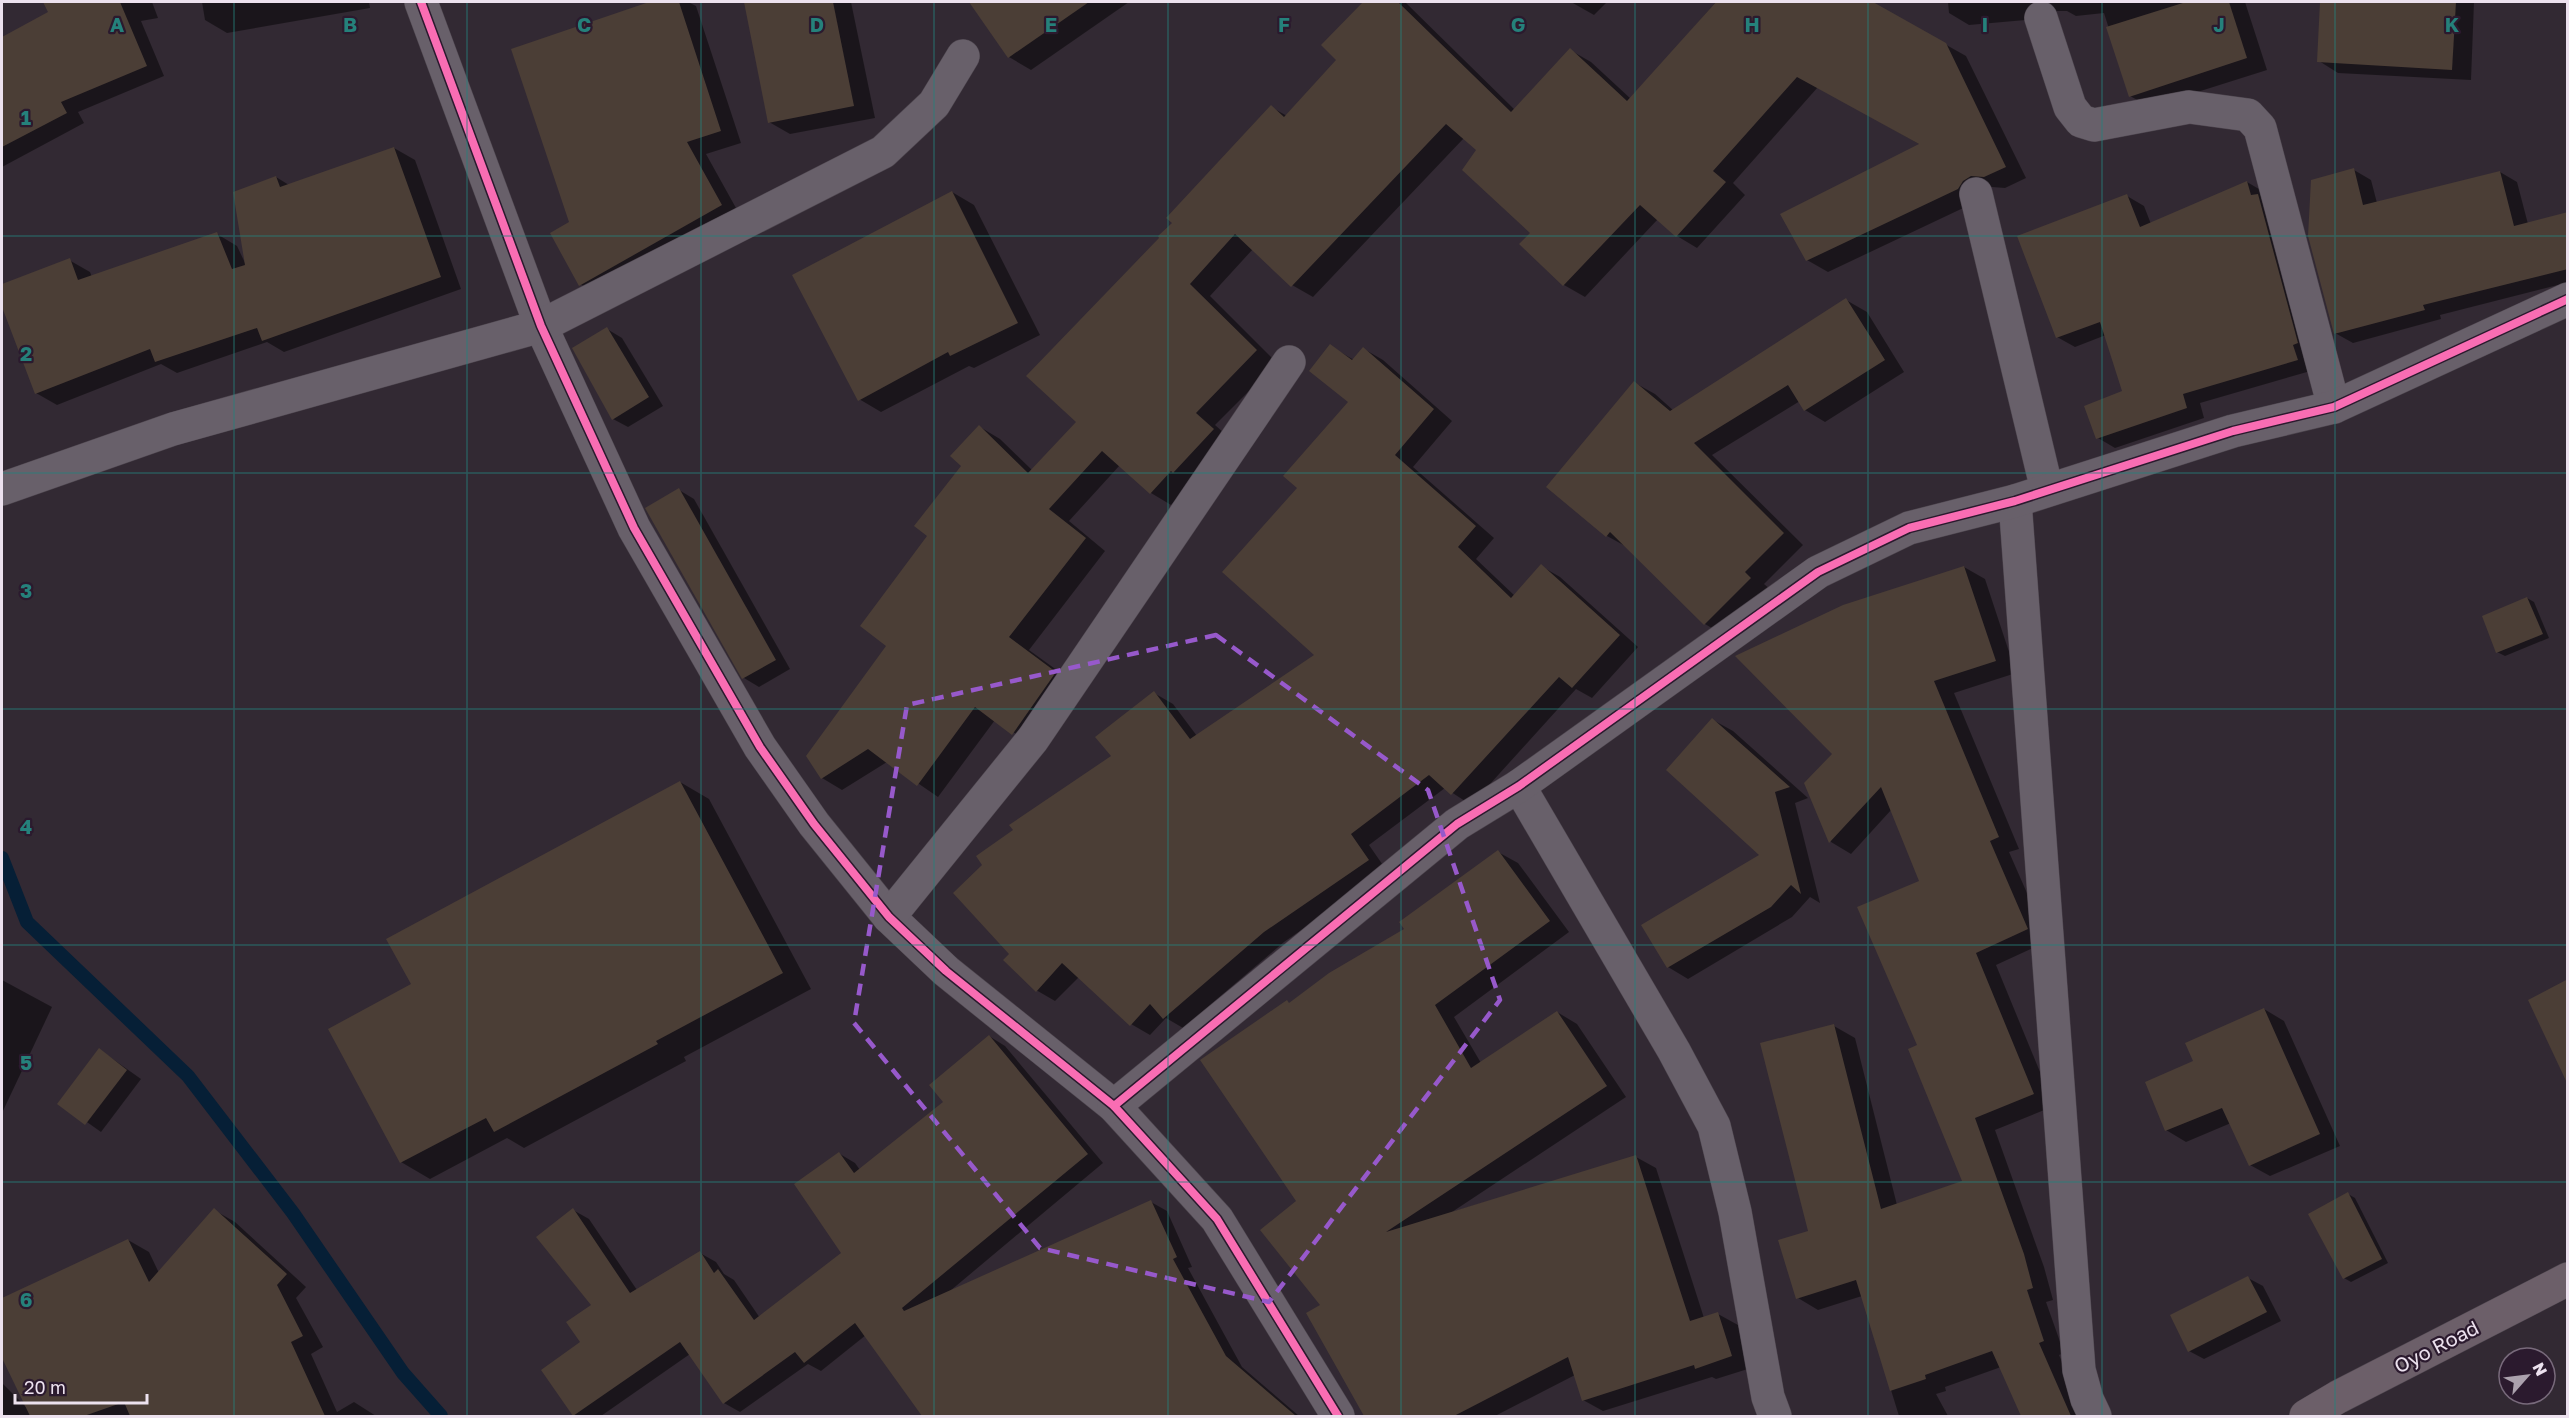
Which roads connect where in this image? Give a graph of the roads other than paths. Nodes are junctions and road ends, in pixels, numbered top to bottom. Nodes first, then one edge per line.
1 (421, 2) edge
2 (2041, 18) dead end
3 (963, 56) dead end
4 (1976, 194) dead end
5 (2568, 298) edge
6 (541, 326) junction
7 (1289, 362) dead end
8 (2334, 407) junction
9 (2, 489) edge
10 (2047, 490) junction
11 (2015, 501) junction
12 (1519, 786) junction
13 (889, 917) junction
14 (1114, 1106) junction
15 (2568, 1279) edge
16 (1338, 1416) edge
17 (1775, 1416) edge
18 (2095, 1416) edge
19 (2306, 1416) edge

1 - 6 street
2 - 8 street
3 - 6 street
4 - 10 street
5 - 8 street
6 - 9 street
6 - 13 street
7 - 13 street
8 - 10 street
10 - 11 street
11 - 12 street
11 - 18 street
12 - 14 street
12 - 17 street
13 - 14 street
14 - 16 street
15 - 19 highway, Oyo Road

